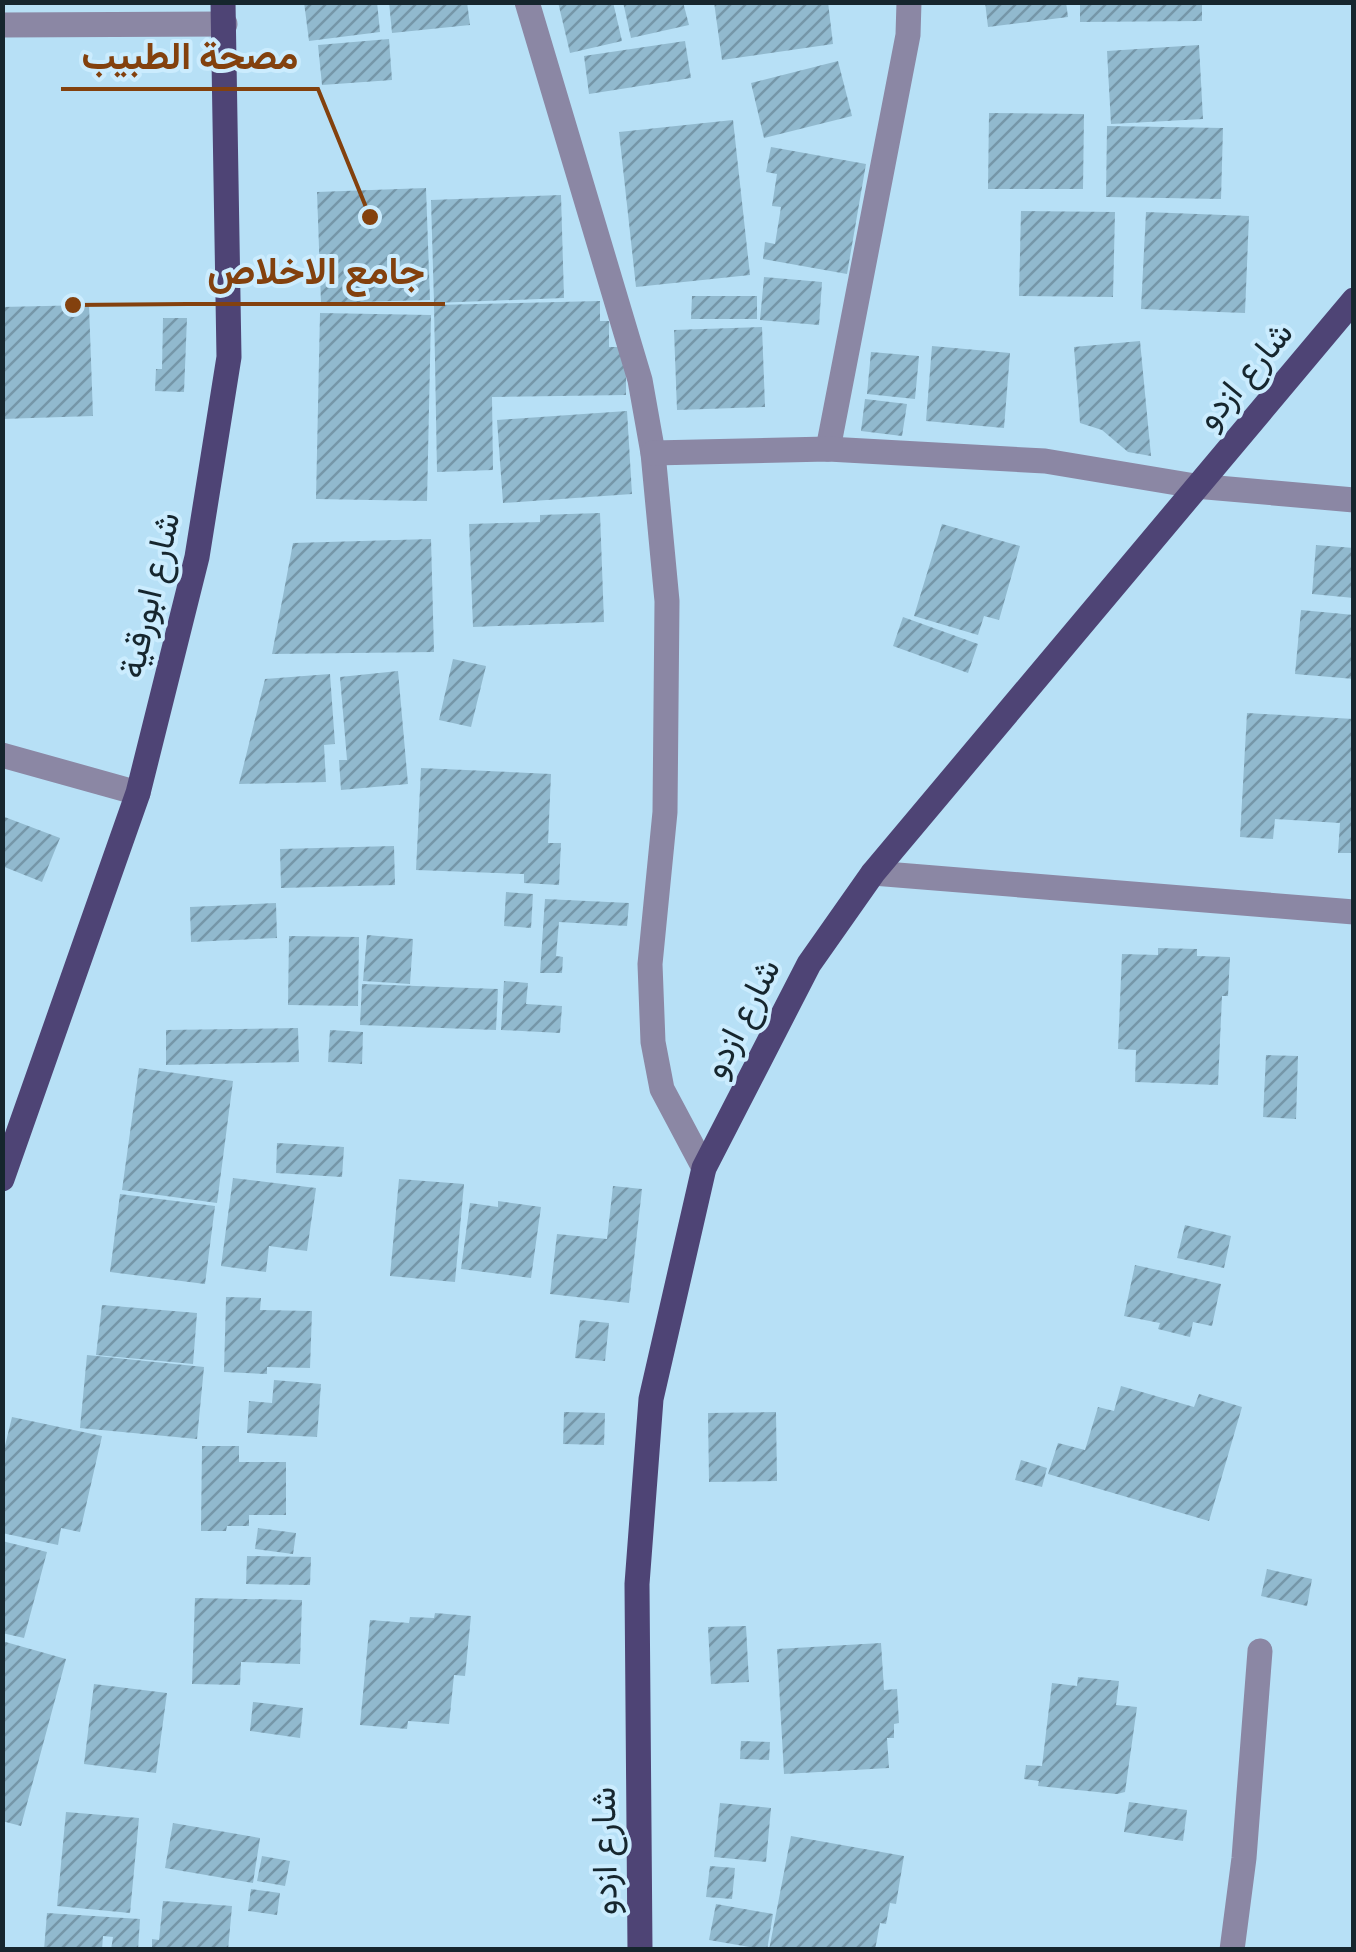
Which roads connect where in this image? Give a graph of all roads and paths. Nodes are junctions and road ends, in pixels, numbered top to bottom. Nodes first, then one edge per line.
1 (527, 2) edge
2 (908, 2) edge
3 (224, 13) edge
4 (2, 25) edge
5 (1354, 300) edge
6 (828, 449) junction
7 (653, 453) junction
8 (1196, 486) junction
9 (1354, 500) edge
10 (2, 755) edge
11 (138, 793) junction
12 (873, 873) junction
13 (1354, 912) edge
14 (704, 1168) junction
15 (2, 1179) edge
16 (1260, 1650) dead end
17 (640, 1950) edge
18 (1232, 1950) edge

1 - 7 street
2 - 6 street
3 - 4 street
3 - 11 main road, شارع ابورقية
5 - 8 main road, شارع ازدو
6 - 7 street
6 - 8 street
7 - 14 street
8 - 9 street
8 - 12 main road, شارع ازدو
10 - 11 street
11 - 15 main road, شارع ابورقية
12 - 13 street
12 - 14 main road, شارع ازدو
14 - 17 main road, شارع ازدو
16 - 18 street

